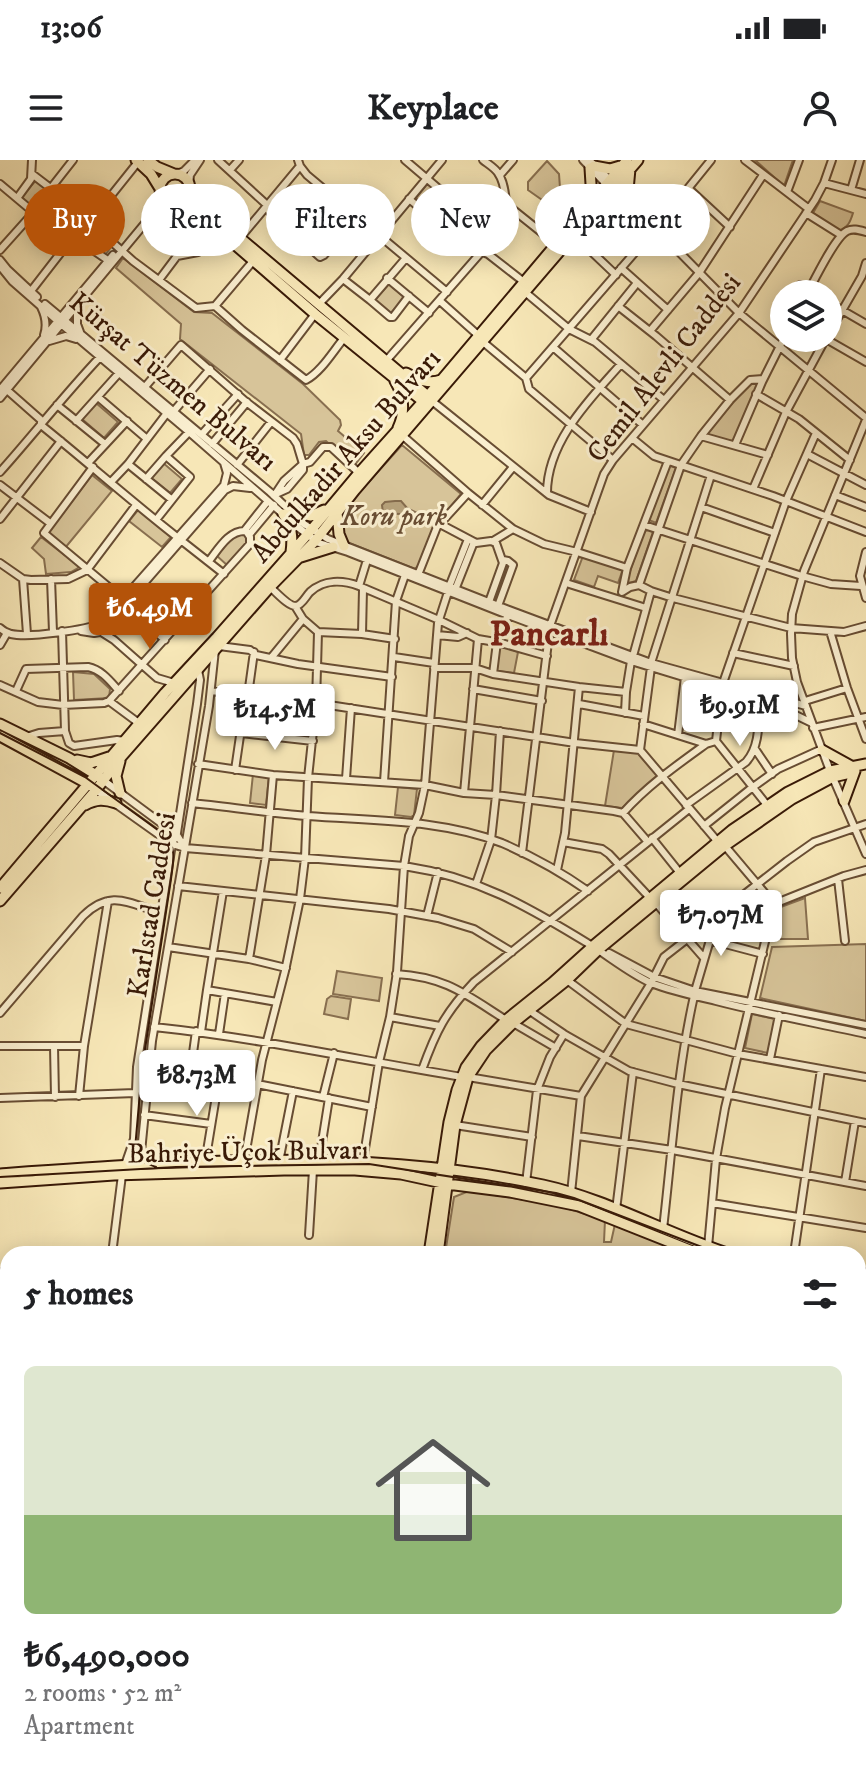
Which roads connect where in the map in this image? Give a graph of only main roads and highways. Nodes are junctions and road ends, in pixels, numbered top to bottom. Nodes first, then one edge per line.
1 (141, 161) edge
2 (589, 163) edge
3 (630, 163) edge
4 (175, 174) junction
5 (157, 184) edge
6 (162, 184) edge
7 (187, 184) edge
8 (592, 184) edge
9 (611, 184) edge
10 (628, 184) edge
11 (250, 247) edge
12 (249, 256) edge
13 (547, 256) edge
14 (554, 256) edge
15 (524, 287) junction
16 (317, 309) junction
17 (481, 339) junction
18 (388, 362) junction
19 (391, 375) junction
20 (443, 378) junction
21 (428, 401) junction
22 (400, 434) junction
23 (333, 509) junction
24 (333, 547) road end
25 (349, 548) road end
26 (294, 555) junction
27 (0, 724) edge
28 (0, 736) edge
29 (822, 750) road end
30 (120, 753) junction
31 (69, 758) junction
32 (866, 766) edge
33 (60, 768) junction
34 (854, 769) junction
35 (832, 774) junction
36 (100, 778) junction
37 (92, 787) junction
38 (844, 801) road end
39 (76, 806) junction
40 (721, 844) junction
41 (0, 888) edge
42 (653, 900) junction
43 (0, 901) edge
44 (596, 948) junction
45 (510, 1021) junction
46 (465, 1077) junction
47 (448, 1154) junction
48 (316, 1166) junction
49 (421, 1166) junction
50 (123, 1170) junction
51 (446, 1170) junction
52 (467, 1173) junction
53 (0, 1174) edge
54 (420, 1178) junction
55 (0, 1183) edge
56 (448, 1183) junction
57 (441, 1197) junction
58 (431, 1246) edge
59 (438, 1246) edge
60 (693, 1246) edge
61 (696, 1246) edge

1 - 4 main road
1 - 5 main road
2 - 3 main road
2 - 8 main road
3 - 9 main road, Abdulkadir Aksu Bulvarı
3 - 10 main road
4 - 6 main road
4 - 7 main road
11 - 16 main road
12 - 16 main road
13 - 15 main road, Abdulkadir Aksu Bulvarı
14 - 15 main road, Abdulkadir Aksu Bulvarı
15 - 17 main road, Abdulkadir Aksu Bulvarı
16 - 18 main road
16 - 19 main road
17 - 20 main road, Abdulkadir Aksu Bulvarı
17 - 21 main road, Abdulkadir Aksu Bulvarı
18 - 20 main road
18 - 21 main road
19 - 21 main road
19 - 22 main road
20 - 21 main road, Abdulkadir Aksu Bulvarı
21 - 22 main road, Abdulkadir Aksu Bulvarı
22 - 23 main road, Abdulkadir Aksu Bulvarı
22 - 23 main road, Abdulkadir Aksu Bulvarı
23 - 25 main road
23 - 26 main road, Abdulkadir Aksu Bulvarı
23 - 26 main road
24 - 26 main road
26 - 30 main road, Abdulkadir Aksu Bulvarı
26 - 30 main road, Abdulkadir Aksu Bulvarı
27 - 31 main road
28 - 33 main road
29 - 34 main road
30 - 31 main road
30 - 36 main road, Abdulkadir Aksu Bulvarı
30 - 39 main road
31 - 36 main road
32 - 34 main road
33 - 37 main road
33 - 39 main road
34 - 35 main road
34 - 38 main road
35 - 40 main road
35 - 40 main road
36 - 37 main road, Abdulkadir Aksu Bulvarı
37 - 39 main road, Abdulkadir Aksu Bulvarı
39 - 41 main road, Abdulkadir Aksu Bulvarı
39 - 43 main road, Abdulkadir Aksu Bulvarı
40 - 42 main road
40 - 42 main road
42 - 44 main road
44 - 45 main road
44 - 45 main road
45 - 46 main road
46 - 47 main road
46 - 47 main road
47 - 49 main road
47 - 51 main road
47 - 52 main road
48 - 49 main road, Bahriye Üçok Bulvarı
48 - 50 main road, Bahriye Üçok Bulvarı
48 - 50 main road, Bahriye Üçok Bulvarı
48 - 54 main road, Bahriye Üçok Bulvarı
49 - 51 main road, Bahriye Üçok Bulvarı
50 - 53 main road, Bahriye Üçok Bulvarı
50 - 55 main road, Bahriye Üçok Bulvarı
51 - 52 main road, Bahriye Üçok Bulvarı
51 - 56 main road
52 - 61 main road, Bahriye Üçok Bulvarı
54 - 56 main road, Bahriye Üçok Bulvarı
54 - 57 main road
56 - 57 main road
56 - 60 main road, Bahriye Üçok Bulvarı
57 - 58 main road
57 - 59 main road

